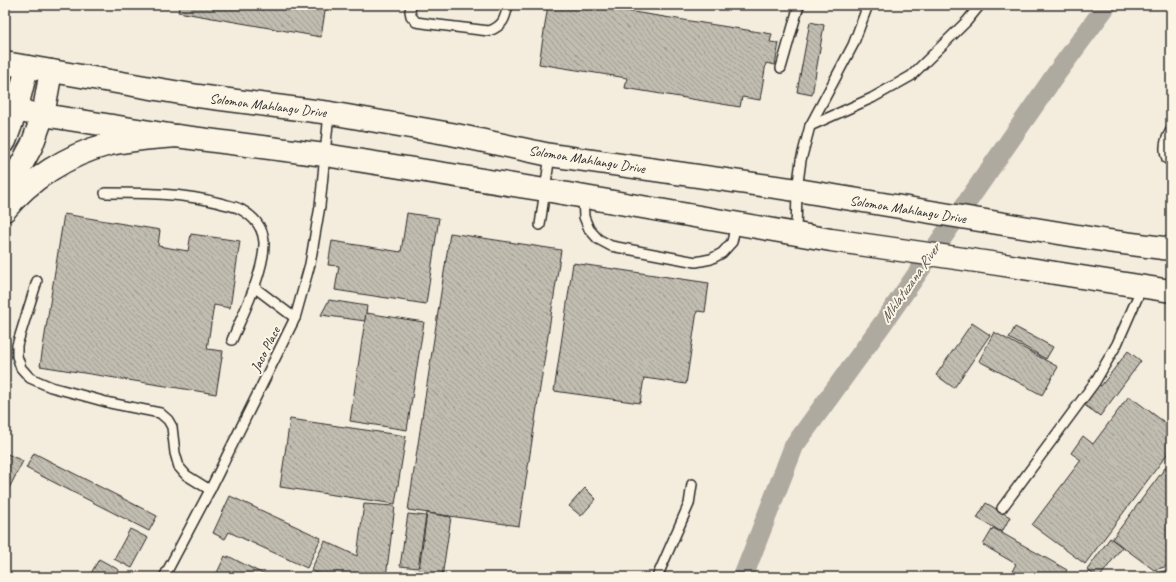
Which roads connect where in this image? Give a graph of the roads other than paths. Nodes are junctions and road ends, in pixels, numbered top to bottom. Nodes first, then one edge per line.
1 (411, 5) edge
2 (508, 5) edge
3 (795, 5) edge
4 (799, 5) edge
5 (805, 5) edge
6 (868, 5) edge
7 (980, 5) edge
8 (5, 63) edge
9 (27, 67) junction
10 (781, 68) dead end
11 (51, 71) junction
12 (10, 110) edge
13 (330, 113) junction
14 (43, 115) junction
15 (810, 126) junction
16 (1171, 130) edge
17 (176, 136) junction
18 (5, 141) edge
19 (325, 155) junction
20 (550, 155) junction
21 (1171, 161) edge
22 (545, 190) junction
23 (797, 190) junction
24 (104, 193) dead end
25 (5, 195) edge
26 (583, 197) junction
27 (5, 210) edge
28 (736, 223) junction
29 (540, 226) dead end
30 (796, 233) junction
31 (1171, 249) edge
32 (37, 280) dead end
33 (254, 287) junction
34 (1142, 287) junction
35 (1171, 291) edge
36 (296, 318) junction
37 (232, 340) dead end
38 (692, 484) dead end
39 (210, 490) junction
40 (1002, 508) dead end
41 (164, 577) edge
42 (657, 577) edge

1 - 2 lane
3 - 4 lane
4 - 5 lane
4 - 10 lane
6 - 15 lane
7 - 15 lane
8 - 9 main road, Solomon Mahlangu Drive
9 - 11 main road, Solomon Mahlangu Drive
9 - 12 main road
11 - 13 main road, Solomon Mahlangu Drive
11 - 14 main road
12 - 14 main road
12 - 18 main road
13 - 19 lane, Jaco Place
13 - 20 main road, Solomon Mahlangu Drive
14 - 17 main road
14 - 25 main road
15 - 23 lane
16 - 21 lane
17 - 19 main road
17 - 27 main road
19 - 22 main road
19 - 36 lane, Jaco Place
20 - 22 lane
20 - 23 main road, Solomon Mahlangu Drive
22 - 26 main road
22 - 29 lane
23 - 30 lane
23 - 31 main road, Solomon Mahlangu Drive
24 - 33 lane
26 - 28 main road
26 - 28 lane
28 - 30 main road
30 - 34 main road
32 - 39 lane
33 - 36 lane
33 - 37 lane
34 - 35 main road
34 - 40 lane
36 - 39 lane, Jaco Place
38 - 42 lane
39 - 41 lane, Jaco Place

